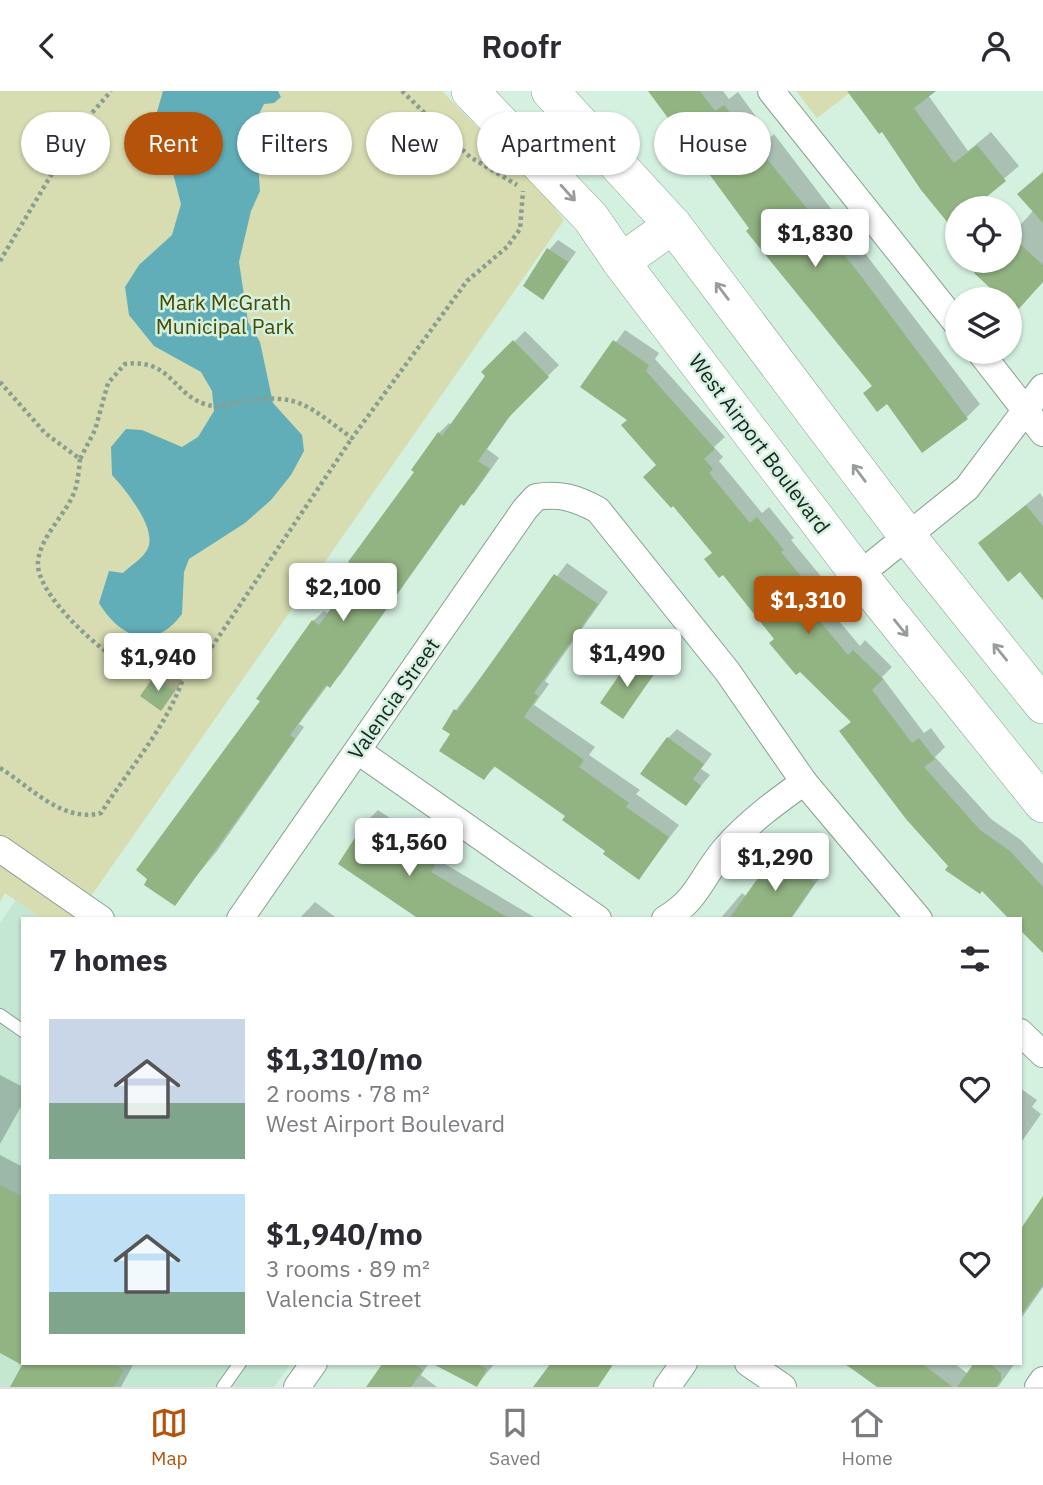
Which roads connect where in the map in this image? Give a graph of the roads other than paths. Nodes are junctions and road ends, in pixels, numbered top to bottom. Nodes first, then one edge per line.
1 (470, 91) edge
2 (550, 91) edge
3 (771, 91) edge
4 (673, 225) junction
5 (621, 262) junction
6 (945, 309) edge
7 (990, 364) edge
8 (1043, 387) edge
9 (1026, 410) junction
10 (1043, 433) edge
11 (908, 537) junction
12 (859, 575) junction
13 (1043, 705) edge
14 (358, 751) junction
15 (804, 782) junction
16 (1041, 797) edge
17 (0, 849) edge
18 (97, 917) edge
19 (241, 917) edge
20 (595, 917) edge
21 (668, 917) edge
22 (917, 917) edge
23 (0, 1015) edge
24 (21, 1030) edge
25 (1022, 1034) edge
26 (1043, 1054) edge
27 (239, 1365) edge
28 (313, 1365) edge
29 (683, 1365) edge
30 (751, 1365) edge
31 (1043, 1380) edge
32 (223, 1387) edge
33 (297, 1387) edge
34 (667, 1387) edge
35 (783, 1387) edge
36 (1038, 1387) edge

1 -> 5 main road, West Airport Boulevard
2 - 4 main road
3 - 6 street
4 - 5 main road
11 -> 4 main road
5 - 12 main road, West Airport Boulevard
7 - 9 street
8 - 9 street
9 - 10 street
9 - 11 street
11 - 12 street
13 -> 11 main road
12 -> 16 main road, West Airport Boulevard
14 - 15 street, Valencia Street
14 - 19 street, Valencia Street
14 - 20 street
15 - 21 street
15 - 22 street
17 - 18 street
23 - 24 lane
25 - 26 street
27 - 32 lane
28 - 33 street
29 - 34 street
30 - 35 street
31 - 36 street

